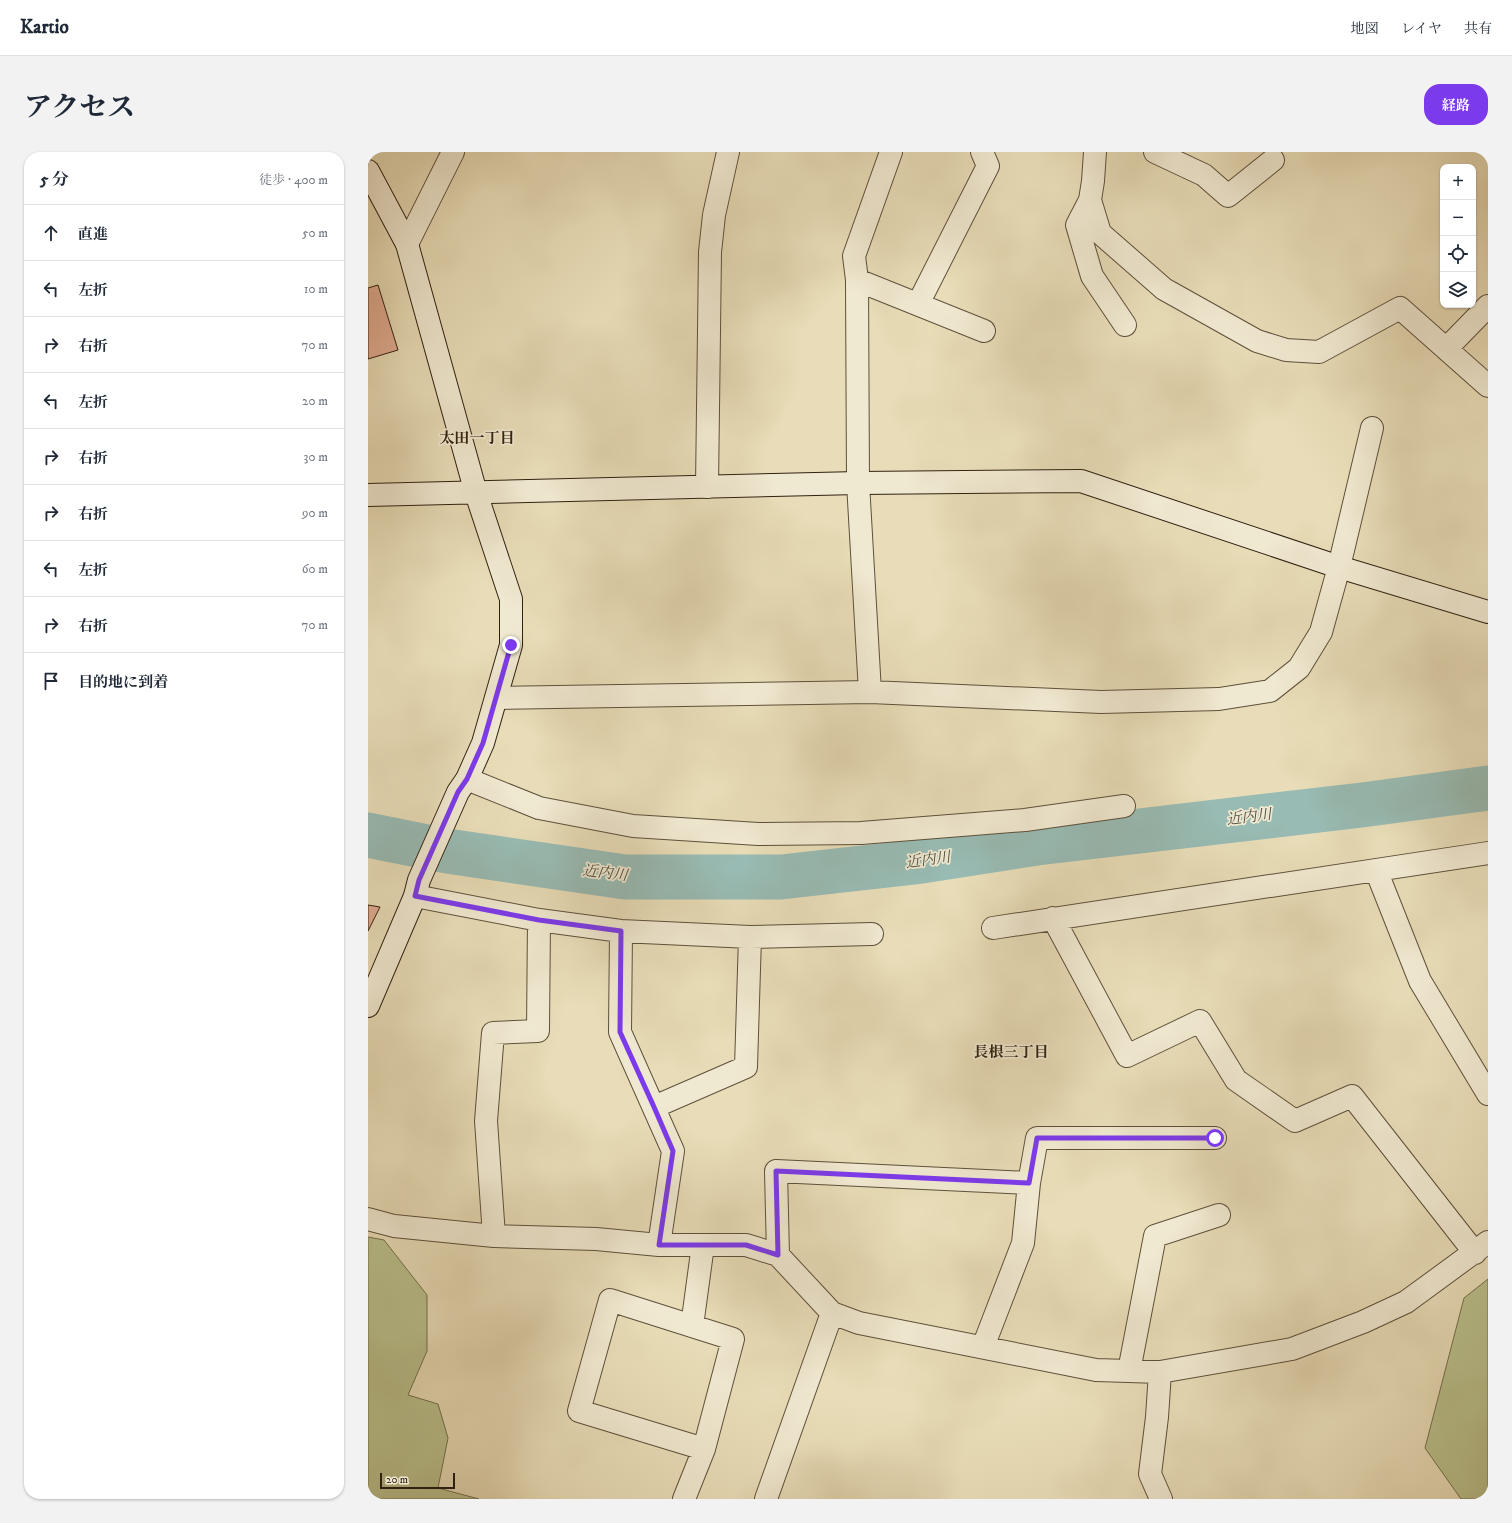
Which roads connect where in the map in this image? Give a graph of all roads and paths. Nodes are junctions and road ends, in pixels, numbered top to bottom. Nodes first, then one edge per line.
1 (453, 152) edge
2 (728, 152) edge
3 (891, 152) edge
4 (982, 152) edge
5 (1094, 152) edge
6 (1155, 152) edge
7 (1273, 160) dead end
8 (368, 171) edge
9 (1090, 200) junction
10 (407, 244) junction
11 (857, 280) junction
12 (918, 304) junction
13 (1488, 306) edge
14 (1125, 325) dead end
15 (984, 331) dead end
16 (1446, 349) junction
17 (1488, 386) edge
18 (1372, 428) dead end
19 (858, 483) junction
20 (707, 487) junction
21 (476, 493) junction
22 (368, 495) edge
23 (1339, 567) junction
24 (1488, 612) edge
25 (870, 692) junction
26 (497, 698) junction
27 (463, 785) junction
28 (1124, 806) dead end
29 (1488, 853) edge
30 (1376, 870) junction
31 (417, 888) junction
32 (1053, 918) junction
33 (539, 920) junction
34 (993, 928) dead end
35 (621, 931) junction
36 (872, 934) dead end
37 (750, 937) junction
38 (368, 1006) edge
39 (1488, 1094) edge
40 (654, 1107) junction
41 (1215, 1138) dead end
42 (1029, 1183) junction
43 (1219, 1215) dead end
44 (368, 1219) edge
45 (494, 1236) junction
46 (659, 1245) junction
47 (703, 1245) junction
48 (1481, 1247) edge
49 (778, 1255) junction
50 (832, 1313) junction
51 (692, 1326) junction
52 (983, 1347) junction
53 (1130, 1371) junction
54 (1160, 1372) junction
55 (704, 1449) junction
56 (684, 1499) edge
57 (766, 1499) edge
58 (1161, 1499) edge

1 - 10 street
2 - 20 street
3 - 11 street
4 - 12 street
5 - 9 street
6 - 7 street
8 - 10 street
9 - 14 street
9 - 16 street
10 - 21 street
11 - 12 street
11 - 19 street
12 - 15 street
13 - 16 street
16 - 17 street
18 - 23 street
19 - 20 street
19 - 23 street
19 - 25 street
20 - 21 street
21 - 22 street
21 - 26 street
23 - 24 street
23 - 25 street
25 - 26 street
26 - 27 street
27 - 28 street
27 - 31 street
29 - 30 street
30 - 32 street
30 - 39 street
31 - 33 street
31 - 38 street
32 - 34 street
32 - 48 street
33 - 35 street
33 - 45 street
35 - 37 street
35 - 40 street
36 - 37 street
37 - 40 street
40 - 46 street
41 - 42 street
42 - 49 street
42 - 52 street
43 - 53 street
44 - 45 street
45 - 46 street
46 - 47 street
47 - 49 street
47 - 51 street
48 - 54 street
49 - 50 street
50 - 52 street
50 - 57 street
51 - 55 street
51 - 55 street
52 - 53 street
53 - 54 street
54 - 58 street
55 - 56 street

